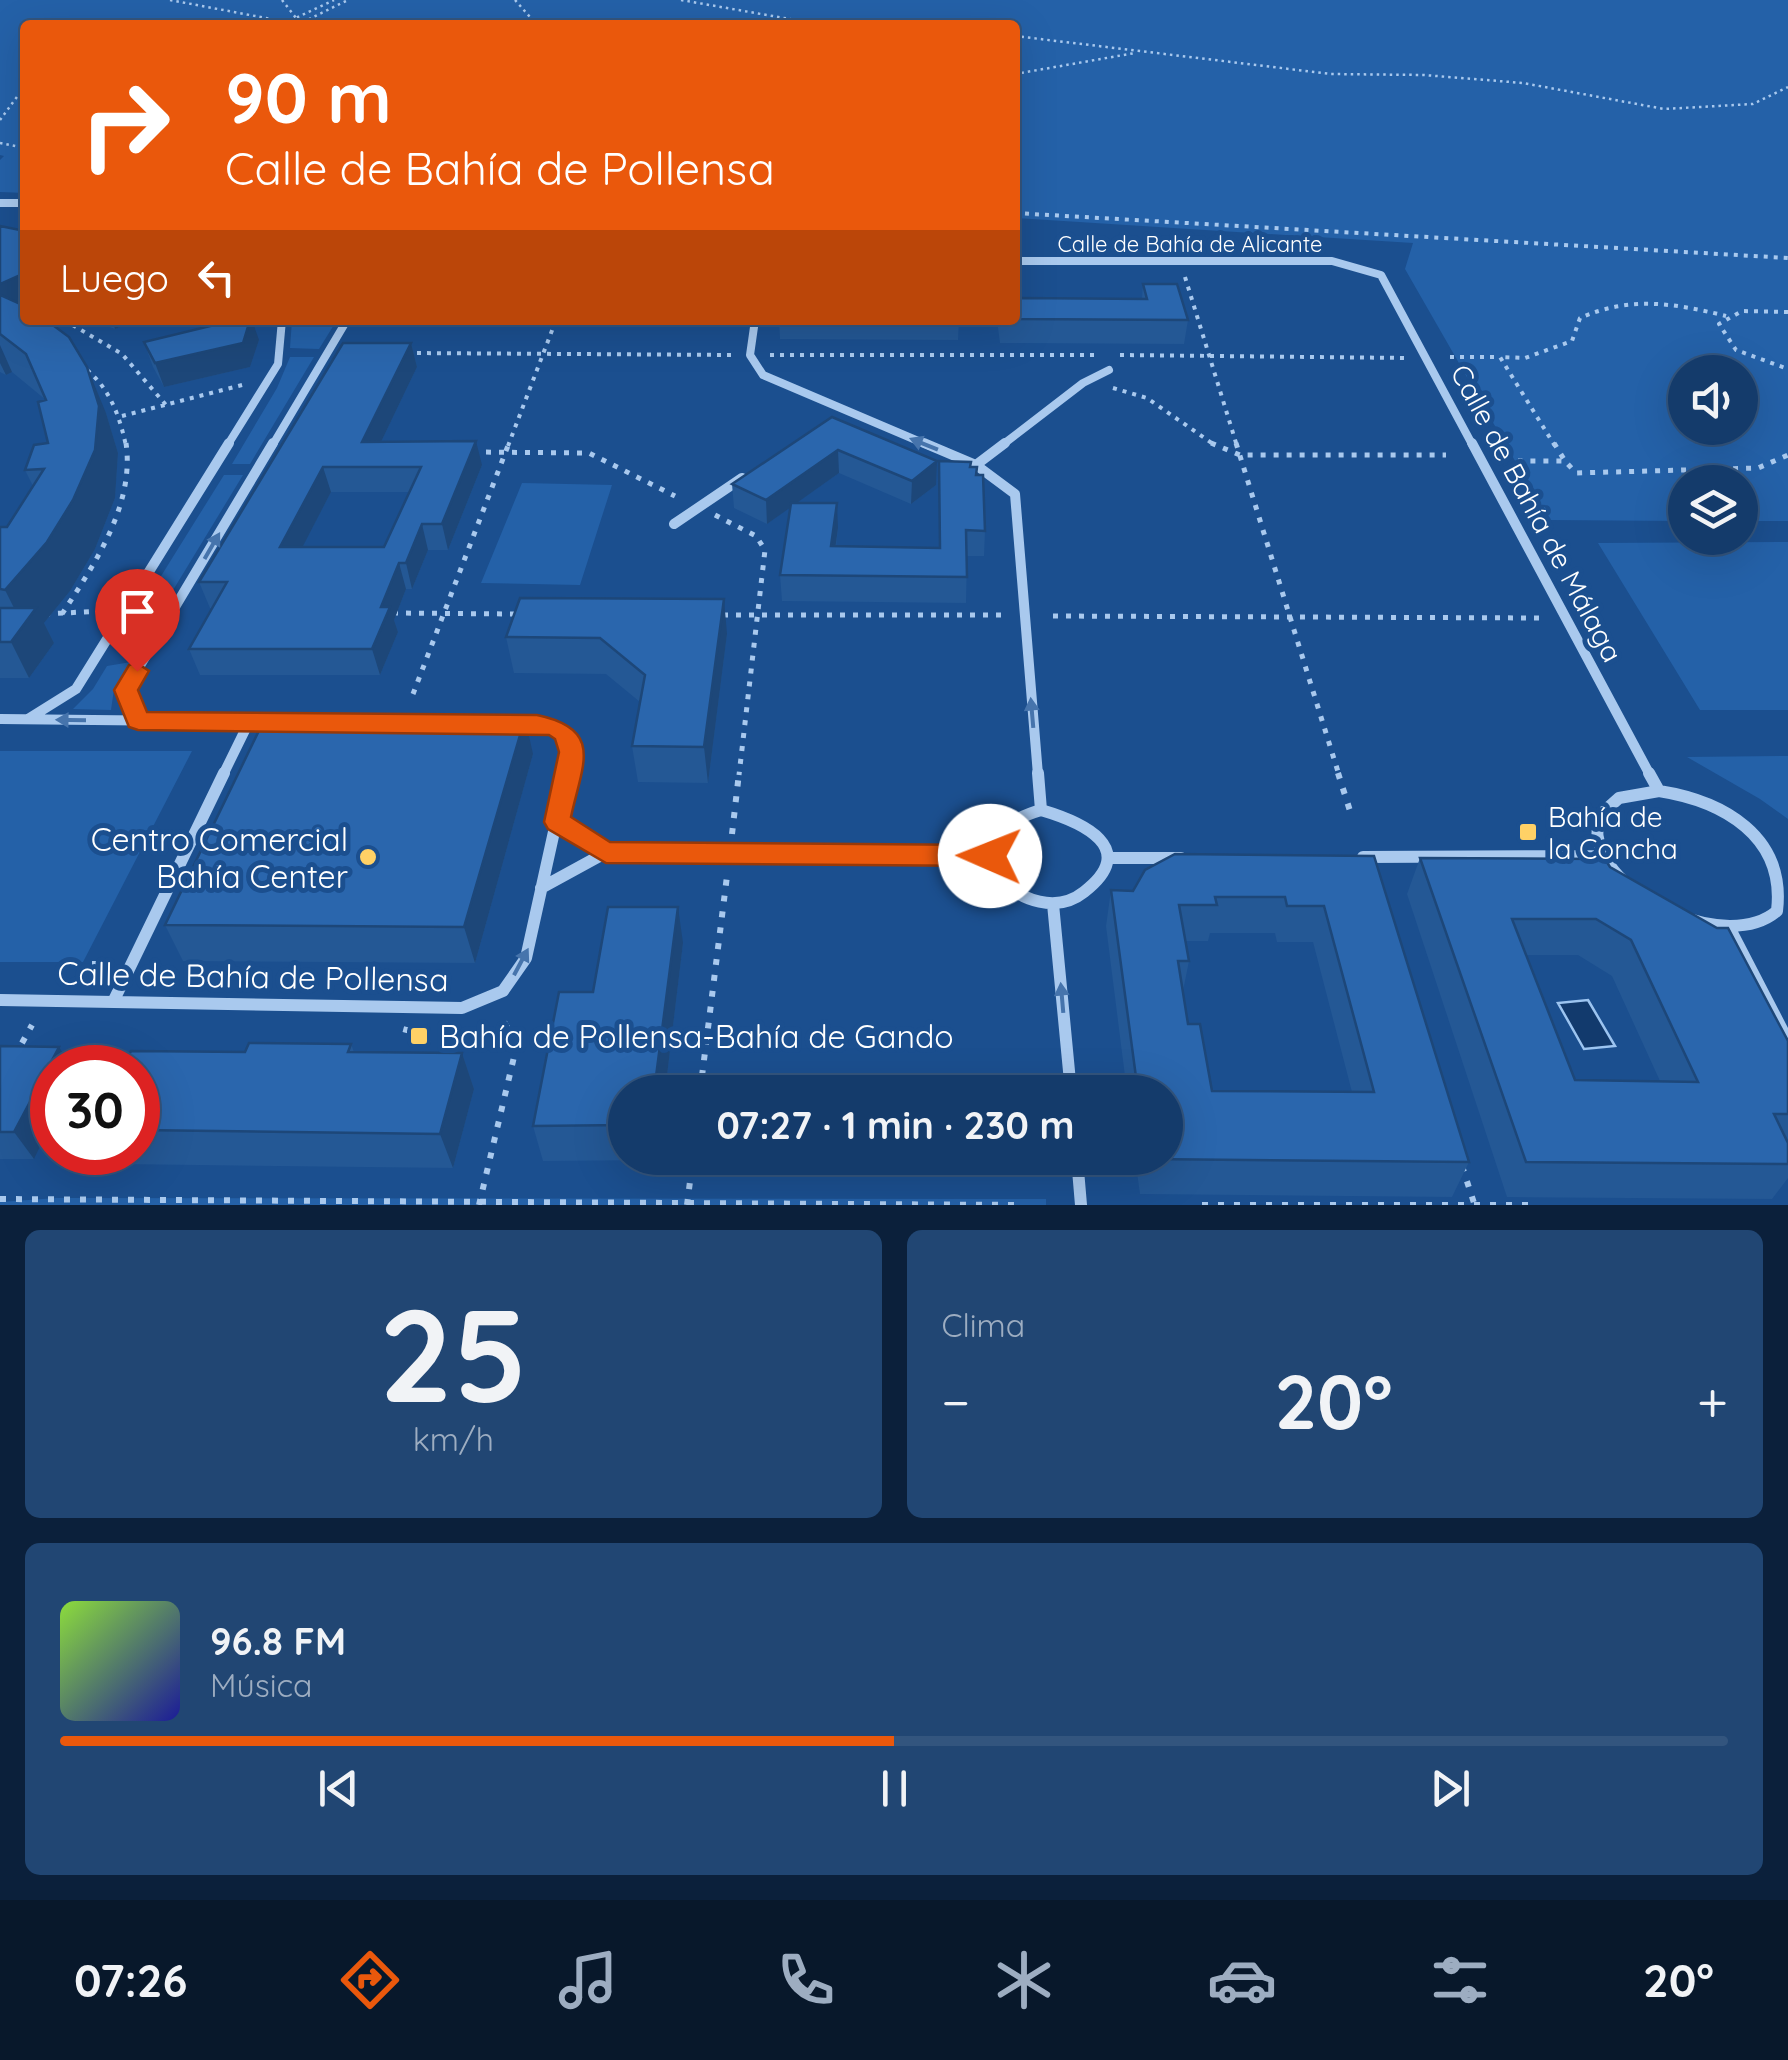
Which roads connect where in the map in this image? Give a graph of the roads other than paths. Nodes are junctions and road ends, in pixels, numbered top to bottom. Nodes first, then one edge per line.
1 (1020, 261) edge
2 (1364, 267) joint
3 (282, 325) edge
4 (345, 325) edge
5 (753, 325) edge
6 (1110, 370) dead end
7 (976, 465) junction
8 (748, 474) edge
9 (674, 524) dead end
10 (0, 719) edge
11 (28, 719) junction
12 (138, 721) junction
13 (249, 722) junction
14 (284, 722) edge
15 (501, 723) edge
16 (1659, 791) junction
17 (1042, 810) junction
18 (557, 822) junction
19 (606, 853) junction
20 (990, 856) junction
21 (1602, 856) junction
22 (1783, 856) edge
23 (1348, 857) edge
24 (1108, 858) junction
25 (1193, 858) edge
26 (542, 888) junction
27 (1052, 904) junction
28 (1729, 927) junction
29 (0, 1000) edge
30 (114, 1000) junction
31 (1788, 1041) edge
32 (1069, 1075) edge
33 (1078, 1175) edge
34 (1081, 1205) edge

1 - 2 street, Calle de Bahía de Alicante
2 - 16 street, Calle de Bahía de Málaga
3 - 11 street
12 -> 4 street
7 -> 5 street
6 - 7 street
17 -> 7 street
8 - 9 street
10 - 11 street
12 -> 11 street
12 - 13 street
13 - 14 street
13 - 30 street
15 - 18 street, Calle de Bahía de Pollensa
16 - 21 street
16 - 22 street
17 - 20 street
17 - 24 street
18 - 19 street
18 - 26 street, Calle de Bahía de Pollensa
19 - 20 street
19 - 26 street
20 - 27 street
21 - 23 street
21 - 28 street
22 - 28 street
24 - 25 street
24 - 27 street
30 -> 26 street, Calle de Bahía de Pollensa
32 -> 27 street
28 - 31 street
29 - 30 street, Calle de Bahía de Pollensa
33 - 34 street

